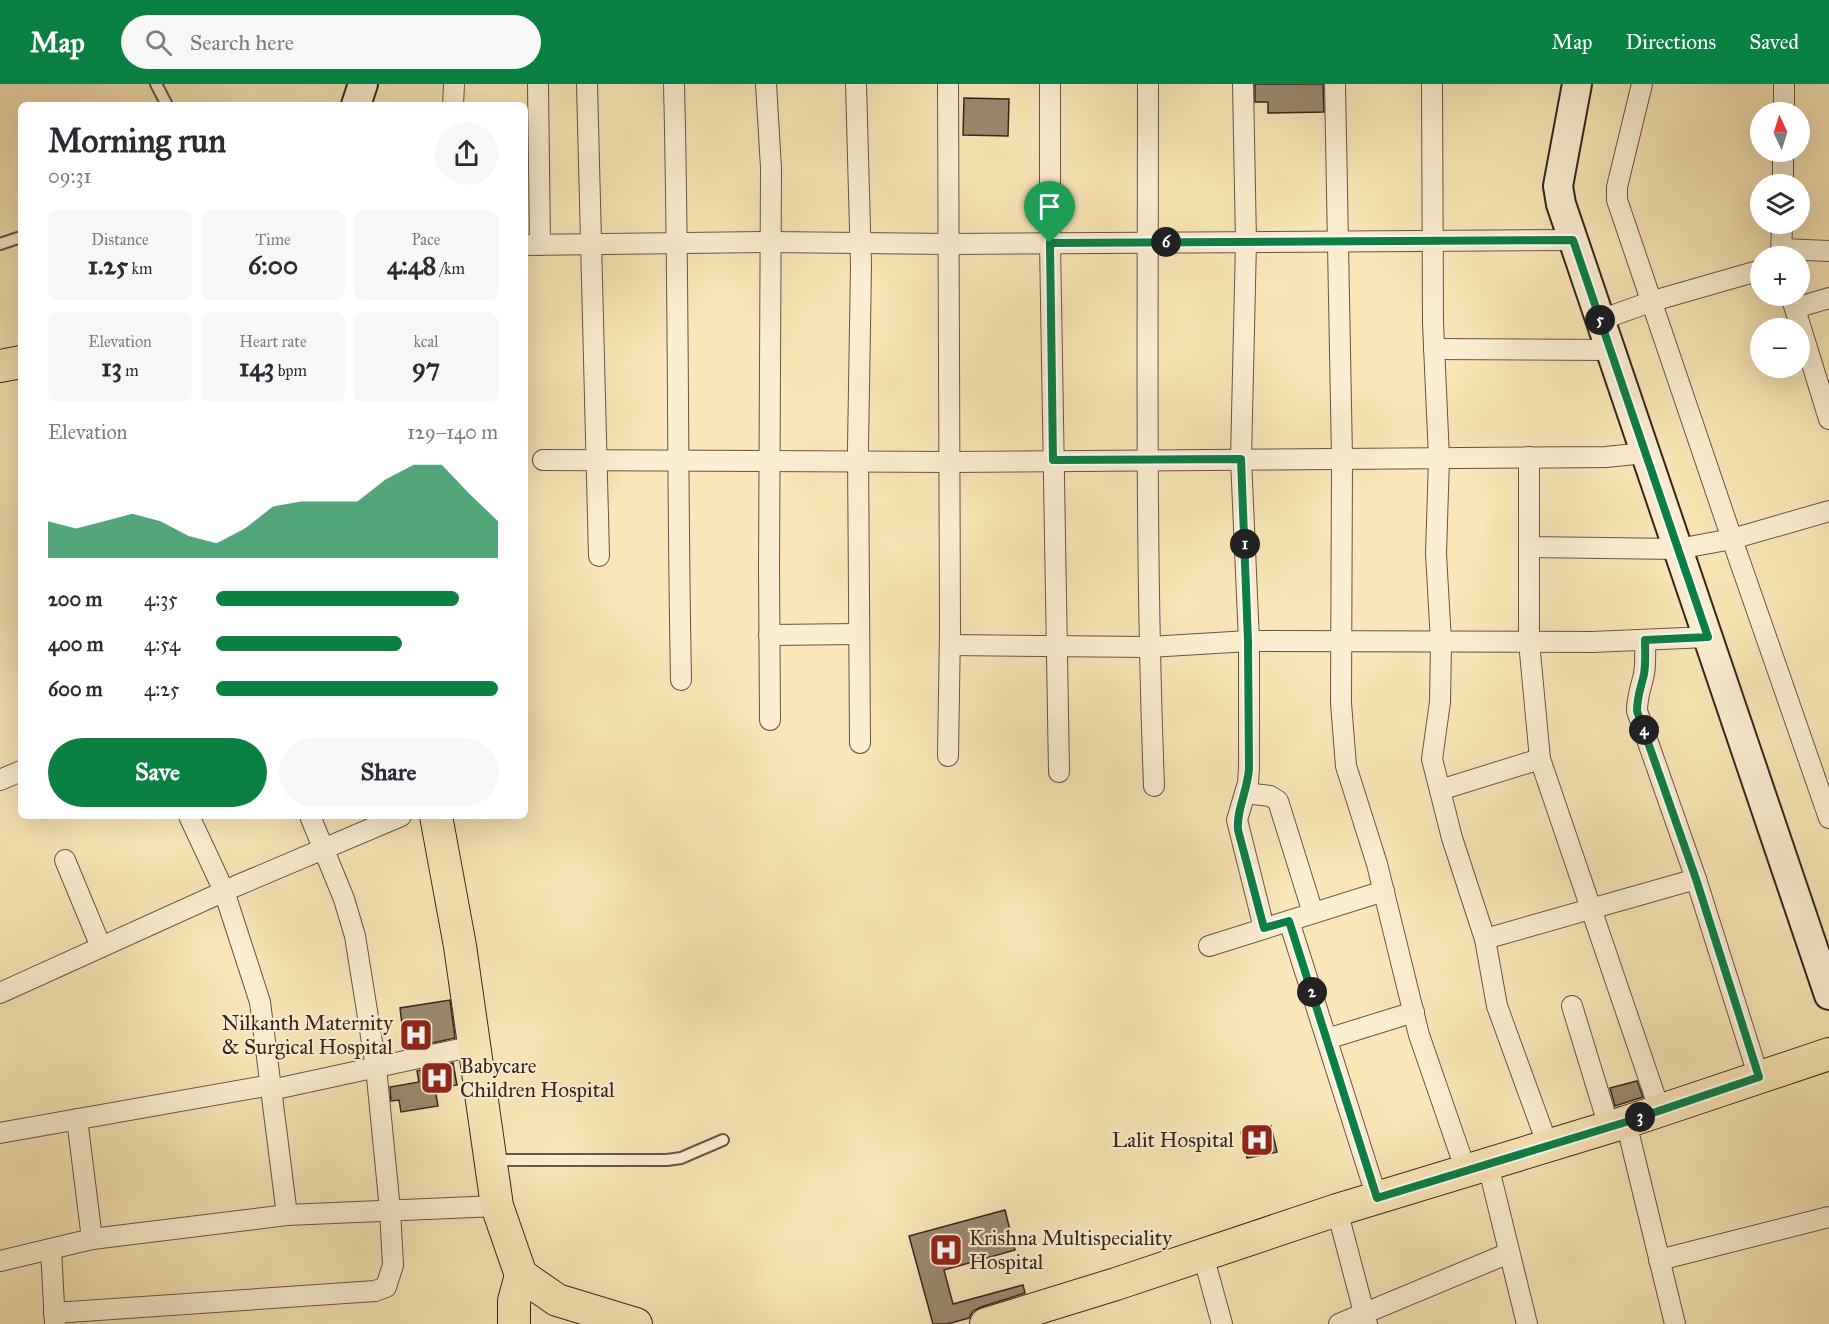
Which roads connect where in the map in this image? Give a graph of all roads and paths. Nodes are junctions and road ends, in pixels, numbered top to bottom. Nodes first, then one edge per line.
1 (156, 84) edge
2 (363, 84) edge
3 (454, 84) edge
4 (538, 84) edge
5 (587, 84) edge
6 (674, 84) edge
7 (766, 84) edge
8 (856, 84) edge
9 (948, 84) edge
10 (1050, 84) edge
11 (1149, 84) edge
12 (1243, 84) edge
13 (1335, 84) edge
14 (1432, 84) edge
15 (1577, 84) edge
16 (1642, 84) edge
17 (1784, 84) edge
18 (165, 102) edge
19 (357, 102) edge
20 (453, 102) edge
21 (1784, 102) edge
22 (18, 238) edge
23 (1434, 240) junction
24 (1573, 240) junction
25 (1336, 241) junction
26 (771, 242) junction
27 (860, 242) junction
28 (1149, 242) junction
29 (1246, 242) junction
30 (590, 243) junction
31 (678, 243) junction
32 (1050, 243) junction
33 (0, 244) edge
34 (949, 244) junction
35 (532, 245) edge
36 (1829, 251) edge
37 (1810, 252) edge
38 (1750, 273) edge
39 (1829, 298) edge
40 (1810, 300) edge
41 (1653, 301) junction
42 (1794, 306) edge
43 (1600, 320) junction
44 (1434, 349) junction
45 (1610, 350) junction
46 (18, 363) edge
47 (0, 366) edge
48 (1829, 419) edge
49 (1645, 453) junction
50 (1529, 457) junction
51 (1342, 458) junction
52 (1439, 458) junction
53 (1241, 459) junction
54 (543, 460) dead end
55 (678, 460) junction
56 (858, 460) junction
57 (1053, 460) junction
58 (1147, 460) junction
59 (597, 461) junction
60 (770, 462) junction
61 (950, 462) junction
62 (1829, 511) edge
63 (1732, 539) junction
64 (1528, 547) junction
65 (1678, 549) junction
66 (599, 556) dead end
67 (769, 634) junction
68 (860, 634) junction
69 (1708, 637) junction
70 (1645, 640) junction
71 (1248, 641) junction
72 (1342, 641) junction
73 (1441, 642) junction
74 (1529, 642) junction
75 (950, 645) junction
76 (1057, 645) junction
77 (1149, 647) junction
78 (681, 680) dead end
79 (770, 720) dead end
80 (860, 743) dead end
81 (948, 756) dead end
82 (1540, 759) junction
83 (18, 772) edge
84 (1059, 772) dead end
85 (0, 780) edge
86 (1154, 786) dead end
87 (1440, 790) junction
88 (1245, 793) junction
89 (1829, 818) edge
90 (190, 819) edge
91 (311, 819) edge
92 (394, 819) edge
93 (437, 819) edge
94 (324, 848) junction
95 (65, 860) dead end
96 (1696, 879) junction
97 (224, 891) junction
98 (1384, 891) junction
99 (1592, 909) junction
100 (1312, 913) junction
101 (1289, 921) junction
102 (1264, 928) junction
103 (1485, 939) junction
104 (1820, 940) edge
105 (1209, 946) dead end
106 (101, 947) junction
107 (0, 993) edge
108 (1829, 995) edge
109 (1572, 1006) dead end
110 (1414, 1012) junction
111 (1327, 1039) junction
112 (474, 1046) junction
113 (1829, 1054) edge
114 (376, 1067) junction
115 (1759, 1077) junction
116 (271, 1087) junction
117 (1660, 1111) junction
118 (77, 1119) junction
119 (1618, 1125) junction
120 (0, 1133) edge
121 (723, 1140) dead end
122 (1548, 1146) junction
123 (491, 1160) junction
124 (1477, 1168) junction
125 (1377, 1198) junction
126 (497, 1206) junction
127 (390, 1210) junction
128 (1337, 1210) junction
129 (287, 1215) junction
130 (1829, 1217) edge
131 (92, 1239) junction
132 (51, 1249) junction
133 (1509, 1253) junction
134 (1203, 1255) junction
135 (1659, 1260) junction
136 (0, 1261) edge
137 (521, 1275) junction
138 (54, 1318) edge
139 (1365, 1319) edge
140 (514, 1324) edge
141 (636, 1324) edge
142 (986, 1324) edge
143 (1222, 1324) edge
144 (1339, 1324) edge
145 (1527, 1324) edge
146 (1675, 1324) edge

1 - 18 lane
2 - 19 street
3 - 20 street
4 - 35 street
5 - 30 street
6 - 31 street
7 - 26 street
8 - 27 street
9 - 34 street
10 - 32 street
11 - 28 street
12 - 29 street
13 - 25 street
14 - 23 street
15 - 24 street
16 - 41 street
17 - 21 street
22 - 33 lane
23 - 24 street
23 - 25 street
23 - 44 street
24 - 43 street
25 - 29 street
25 - 51 street
26 - 27 street
26 - 31 street
26 - 60 street
27 - 34 street
27 - 56 street
28 - 29 street
28 - 32 street
28 - 58 street
29 - 53 street
30 - 31 street
30 - 35 street
30 - 59 street
31 - 55 street
32 - 34 street
32 - 57 street
34 - 61 street
36 - 37 street
38 - 41 street
39 - 40 street
41 - 43 street
41 - 63 street
42 - 48 street
43 - 45 street
44 - 45 street
44 - 52 street
45 - 49 street
46 - 47 main road
49 - 50 street
49 - 65 street
50 - 52 street
50 - 64 street
51 - 52 street
51 - 53 street
51 - 72 street
52 - 73 street
53 - 58 street
53 - 71 street
54 - 59 street
55 - 59 street
55 - 60 street
55 - 78 street
56 - 60 street
56 - 61 street
56 - 68 street
57 - 58 street
57 - 61 street
57 - 76 street
58 - 77 street
59 - 66 street
60 - 67 street
61 - 75 street
62 - 63 street
63 - 65 street
63 - 89 street
64 - 65 street
64 - 74 street
65 - 69 street
67 - 68 street
67 - 79 street
68 - 80 street
69 - 70 street
69 - 104 street
70 - 74 street
70 - 96 street
71 - 72 street
71 - 77 street
71 - 88 street
72 - 73 street
72 - 98 street
73 - 74 street
73 - 87 street
74 - 82 street
75 - 76 street
75 - 81 street
76 - 77 street
76 - 84 street
77 - 86 street
82 - 87 street
82 - 99 street
83 - 85 street
87 - 103 street
88 - 100 street
88 - 102 street
90 - 97 street
91 - 94 street
92 - 94 street
93 - 112 main road
94 - 97 street
94 - 114 street
95 - 106 street
96 - 99 street
96 - 115 street
97 - 106 street
97 - 116 street
98 - 100 street
98 - 110 street
99 - 103 street
99 - 117 street
100 - 101 street
101 - 102 street
101 - 111 street
102 - 105 street
103 - 122 street
104 - 108 street
106 - 107 street
109 - 119 street
110 - 111 street
110 - 124 street
111 - 125 street
112 - 114 street
112 - 123 main road
113 - 115 main road
114 - 116 street
114 - 127 street
115 - 117 main road
116 - 118 street
116 - 129 street
117 - 119 main road
118 - 120 street
118 - 131 street
119 - 122 main road
119 - 135 street
121 - 123 lane
122 - 124 main road
123 - 126 main road
124 - 125 main road
124 - 133 street
125 - 128 main road
126 - 127 street
126 - 137 main road
127 - 129 street
127 - 138 street
128 - 134 main road
128 - 139 street
129 - 131 street
130 - 135 street
131 - 132 street
132 - 136 street
132 - 138 street
133 - 139 street
133 - 145 street
134 - 142 main road
134 - 143 street
135 - 146 street
137 - 140 main road
137 - 141 main road
139 - 144 street

